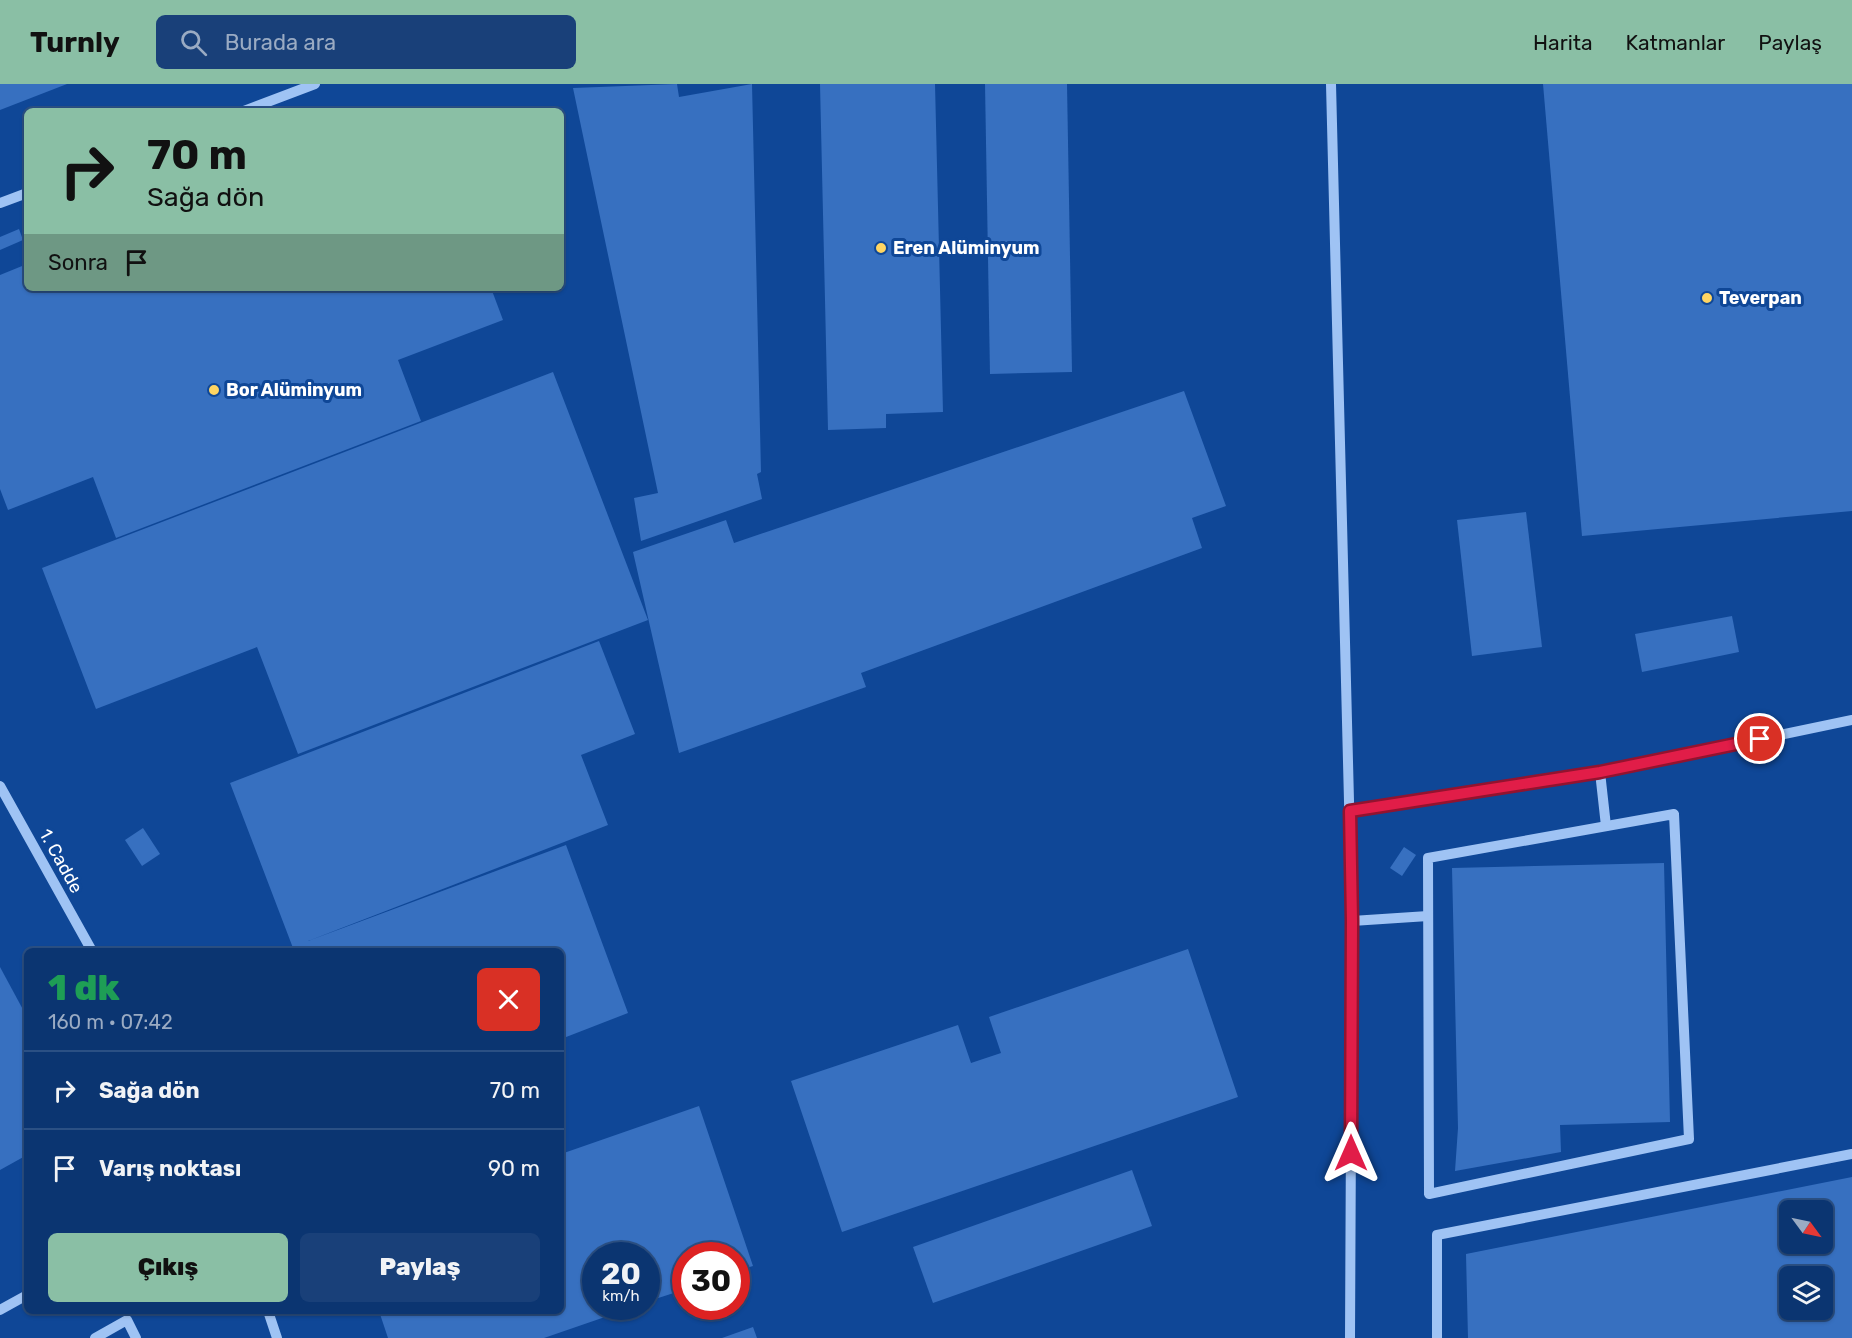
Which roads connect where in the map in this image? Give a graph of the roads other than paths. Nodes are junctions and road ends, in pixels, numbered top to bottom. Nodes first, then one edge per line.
1 (315, 84) edge
2 (1331, 84) edge
3 (252, 108) edge
4 (24, 194) edge
5 (0, 203) edge
6 (1852, 720) edge
7 (1600, 772) junction
8 (0, 786) edge
9 (1350, 811) junction
10 (1606, 826) junction
11 (1428, 916) junction
12 (1352, 921) junction
13 (90, 948) edge
14 (1852, 1154) edge
15 (24, 1297) edge
16 (0, 1310) edge
17 (269, 1314) edge
18 (95, 1338) edge
19 (136, 1338) edge
20 (277, 1338) edge
21 (1350, 1338) edge
22 (1437, 1338) edge

1 - 3 street
2 - 9 street
4 - 5 street
6 - 7 street
7 - 9 street
7 - 10 street
8 - 13 street, 1. Cadde
9 - 12 street
10 - 11 street
10 - 11 street
11 - 12 street
12 - 21 street
14 - 22 street
15 - 16 street
17 - 20 street
18 - 19 street

